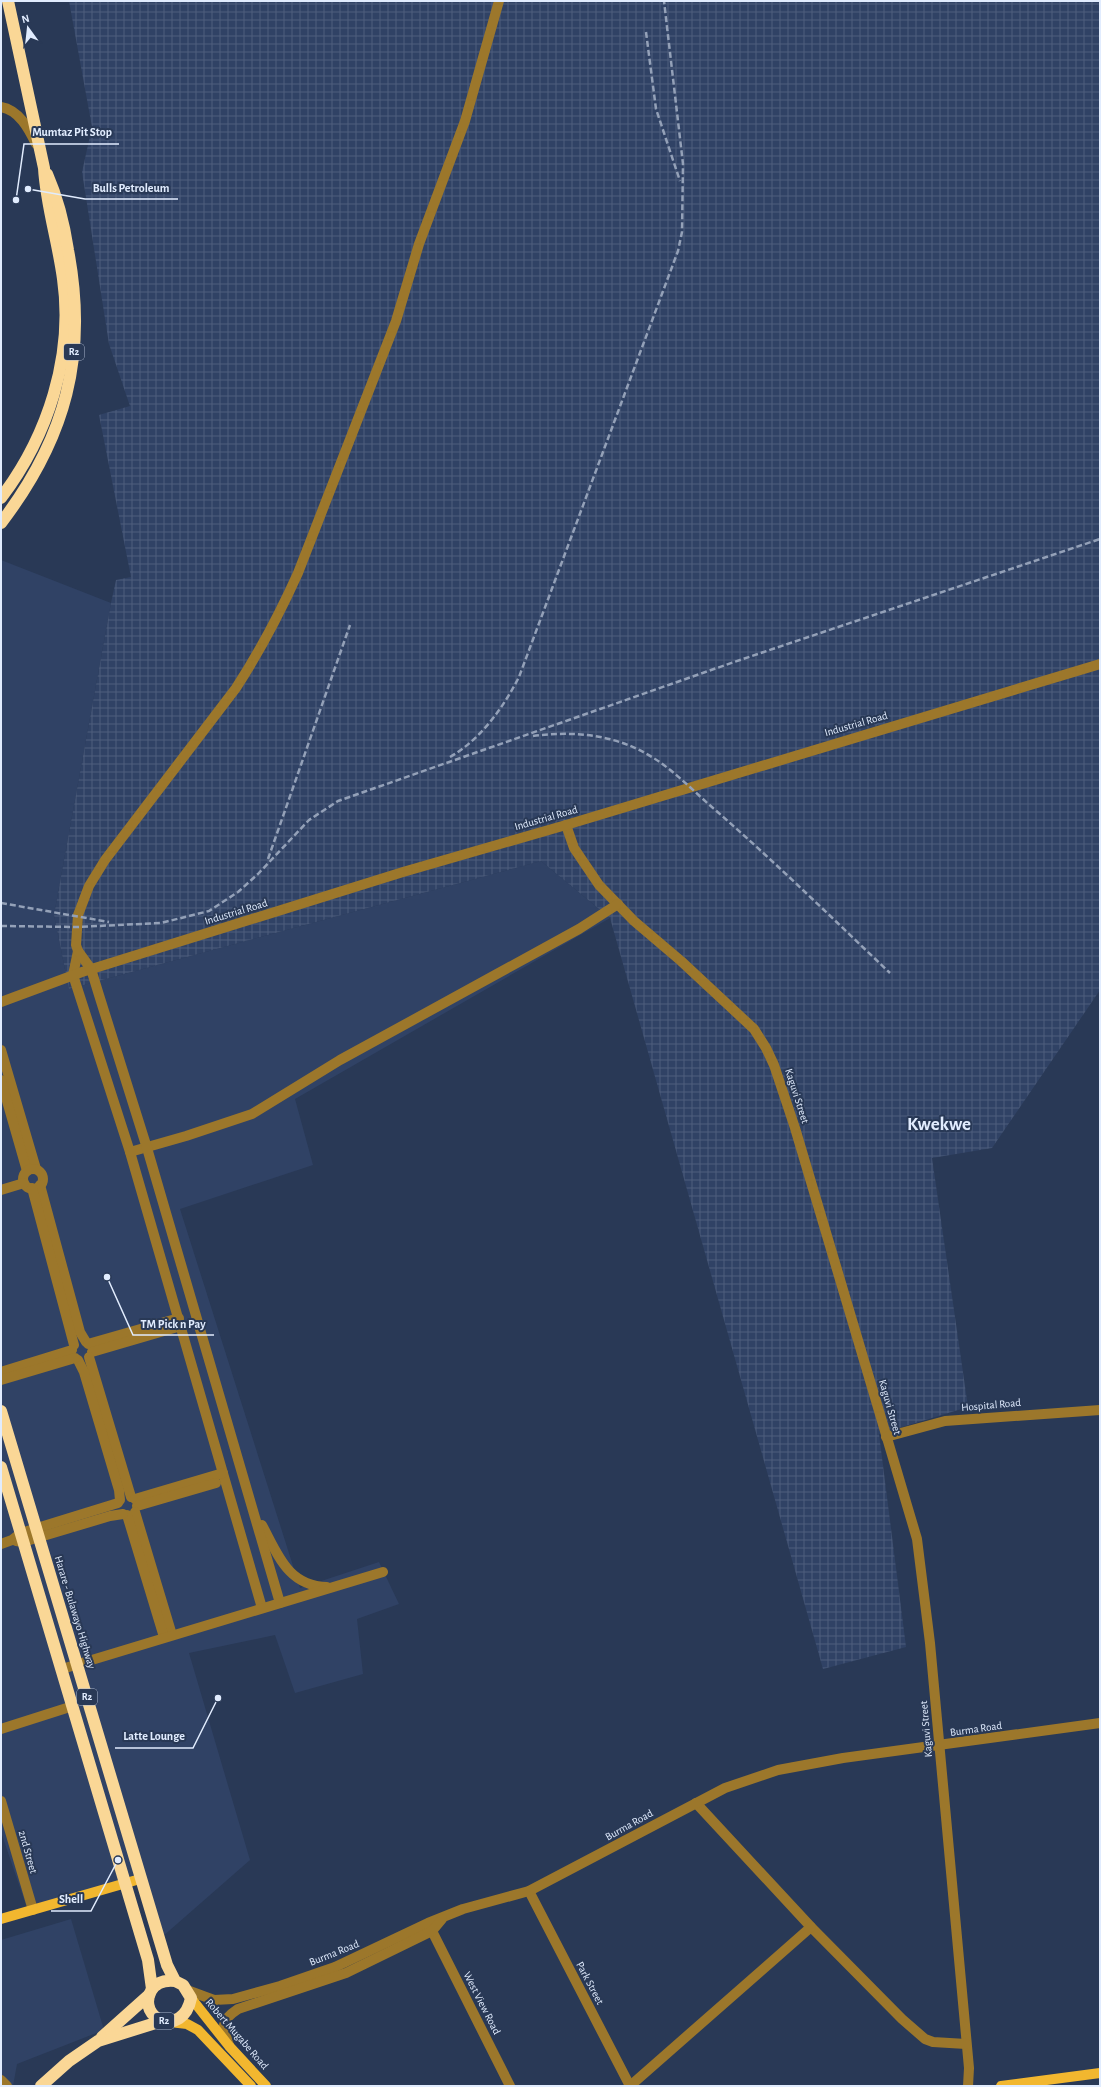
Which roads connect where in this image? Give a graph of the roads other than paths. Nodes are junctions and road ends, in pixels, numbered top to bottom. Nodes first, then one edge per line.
1 (8, 1) edge
2 (499, 1) edge
3 (1, 107) edge
4 (41, 152) junction
5 (44, 168) junction
6 (1, 498) edge
7 (1, 523) edge
8 (1100, 664) edge
9 (566, 825) junction
10 (618, 904) junction
11 (78, 951) junction
12 (91, 969) junction
13 (73, 975) junction
14 (1, 1002) edge
15 (1, 1050) edge
16 (1, 1080) edge
17 (147, 1148) junction
18 (130, 1152) junction
19 (31, 1170) junction
20 (32, 1185) junction
21 (1, 1190) edge
22 (177, 1250) junction
23 (160, 1255) junction
24 (180, 1322) junction
25 (89, 1348) junction
26 (75, 1353) junction
27 (1, 1372) edge
28 (1, 1380) edge
29 (1100, 1410) edge
30 (1, 1412) edge
31 (886, 1437) junction
32 (1, 1466) edge
33 (224, 1477) junction
34 (119, 1502) junction
35 (252, 1506) junction
36 (131, 1507) junction
37 (38, 1533) junction
38 (19, 1538) junction
39 (1, 1544) edge
40 (383, 1572) dead end
41 (54, 1587) junction
42 (334, 1587) junction
43 (39, 1592) junction
44 (280, 1603) junction
45 (262, 1608) junction
46 (168, 1636) junction
47 (77, 1664) junction
48 (62, 1669) junction
49 (73, 1706) junction
50 (1100, 1724) edge
51 (1, 1729) edge
52 (940, 1747) junction
53 (1, 1801) edge
54 (696, 1802) junction
55 (118, 1805) junction
56 (103, 1809) junction
57 (132, 1850) junction
58 (117, 1855) junction
59 (140, 1879) junction
60 (125, 1883) junction
61 (528, 1892) junction
62 (33, 1910) junction
63 (1, 1920) edge
64 (430, 1927) junction
65 (811, 1927) junction
66 (175, 1981) junction
67 (150, 1992) junction
68 (189, 1994) junction
69 (166, 2021) junction
70 (98, 2040) junction
71 (966, 2044) junction
72 (229, 2046) junction
73 (1100, 2073) edge
74 (1, 2080) edge
75 (7, 2086) edge
76 (41, 2086) edge
77 (251, 2086) edge
78 (266, 2086) edge
79 (510, 2086) edge
80 (630, 2086) edge
81 (968, 2086) edge
82 (1001, 2086) edge

1 - 4 highway, R2
2 - 11 street
3 - 4 street
4 - 5 highway, R2
5 - 6 highway, R2
5 - 7 highway, R2
8 - 9 street, Industrial Road
9 - 10 street, Kaguvi Street
9 - 12 street, Industrial Road
10 - 17 street
10 - 31 street, Kaguvi Street
11 - 12 street
11 - 13 street
12 - 13 street, Industrial Road
12 - 17 street
13 - 14 street, Industrial Road
13 - 18 street
15 - 19 street
16 - 19 street
17 - 18 street
17 - 22 street
18 - 23 street
19 - 20 street
19 - 20 street
20 - 21 street
20 - 25 street
20 - 26 street
22 - 23 street
22 - 35 street
23 - 24 street
24 - 25 street
24 - 33 street
25 - 26 street
25 - 26 street
25 - 36 street
26 - 27 street
26 - 28 street
26 - 34 street
29 - 31 street, Hospital Road
30 - 37 highway, Harare - Bulawayo Highway / R2
31 - 52 street, Kaguvi Street
32 - 38 highway, R2
33 - 36 street
33 - 45 street
34 - 36 street
34 - 36 street
34 - 37 street
35 - 42 street
35 - 44 street
36 - 37 street
36 - 46 street
37 - 38 street
37 - 41 highway, Harare - Bulawayo Highway / R2
38 - 39 street
38 - 43 highway, R2
40 - 42 street
41 - 43 highway
41 - 47 highway, Harare - Bulawayo Highway / R2
42 - 44 street
43 - 48 highway, R2
44 - 45 street
45 - 46 street
46 - 47 street
47 - 48 street
47 - 55 highway, Harare - Bulawayo Highway / R2
48 - 49 highway, R2
49 - 51 street
49 - 56 highway, R2
50 - 52 street, Burma Road
52 - 54 street, Burma Road
52 - 71 street, Kaguvi Street
53 - 62 street, 2nd Street
54 - 61 street, Burma Road
54 - 65 street
55 - 56 highway
55 - 57 highway, Harare - Bulawayo Highway / R2
56 - 58 highway, R2
57 - 58 highway
57 - 59 highway, Harare - Bulawayo Highway / R2
58 - 60 highway, R2
59 - 60 main road
59 - 66 highway, Harare - Bulawayo Highway / R2
60 - 62 main road
60 - 67 highway, R2
61 - 64 street, Burma Road
61 - 80 street, Park Street
62 - 63 main road
64 - 68 street, Burma Road
64 - 72 street
64 - 79 street, West View Road
65 - 71 street
65 - 80 street
66 - 67 highway, R2
66 - 68 highway, Harare - Bulawayo Highway / R2
67 - 69 highway, R2
67 - 70 highway, R2
68 - 69 highway, R2
68 - 72 main road, Robert Mugabe Road
69 - 70 highway, R2
69 - 77 main road
70 - 76 highway, R2
71 - 81 street, Kaguvi Street
72 - 78 main road, Robert Mugabe Road
73 - 82 main road
74 - 75 street

